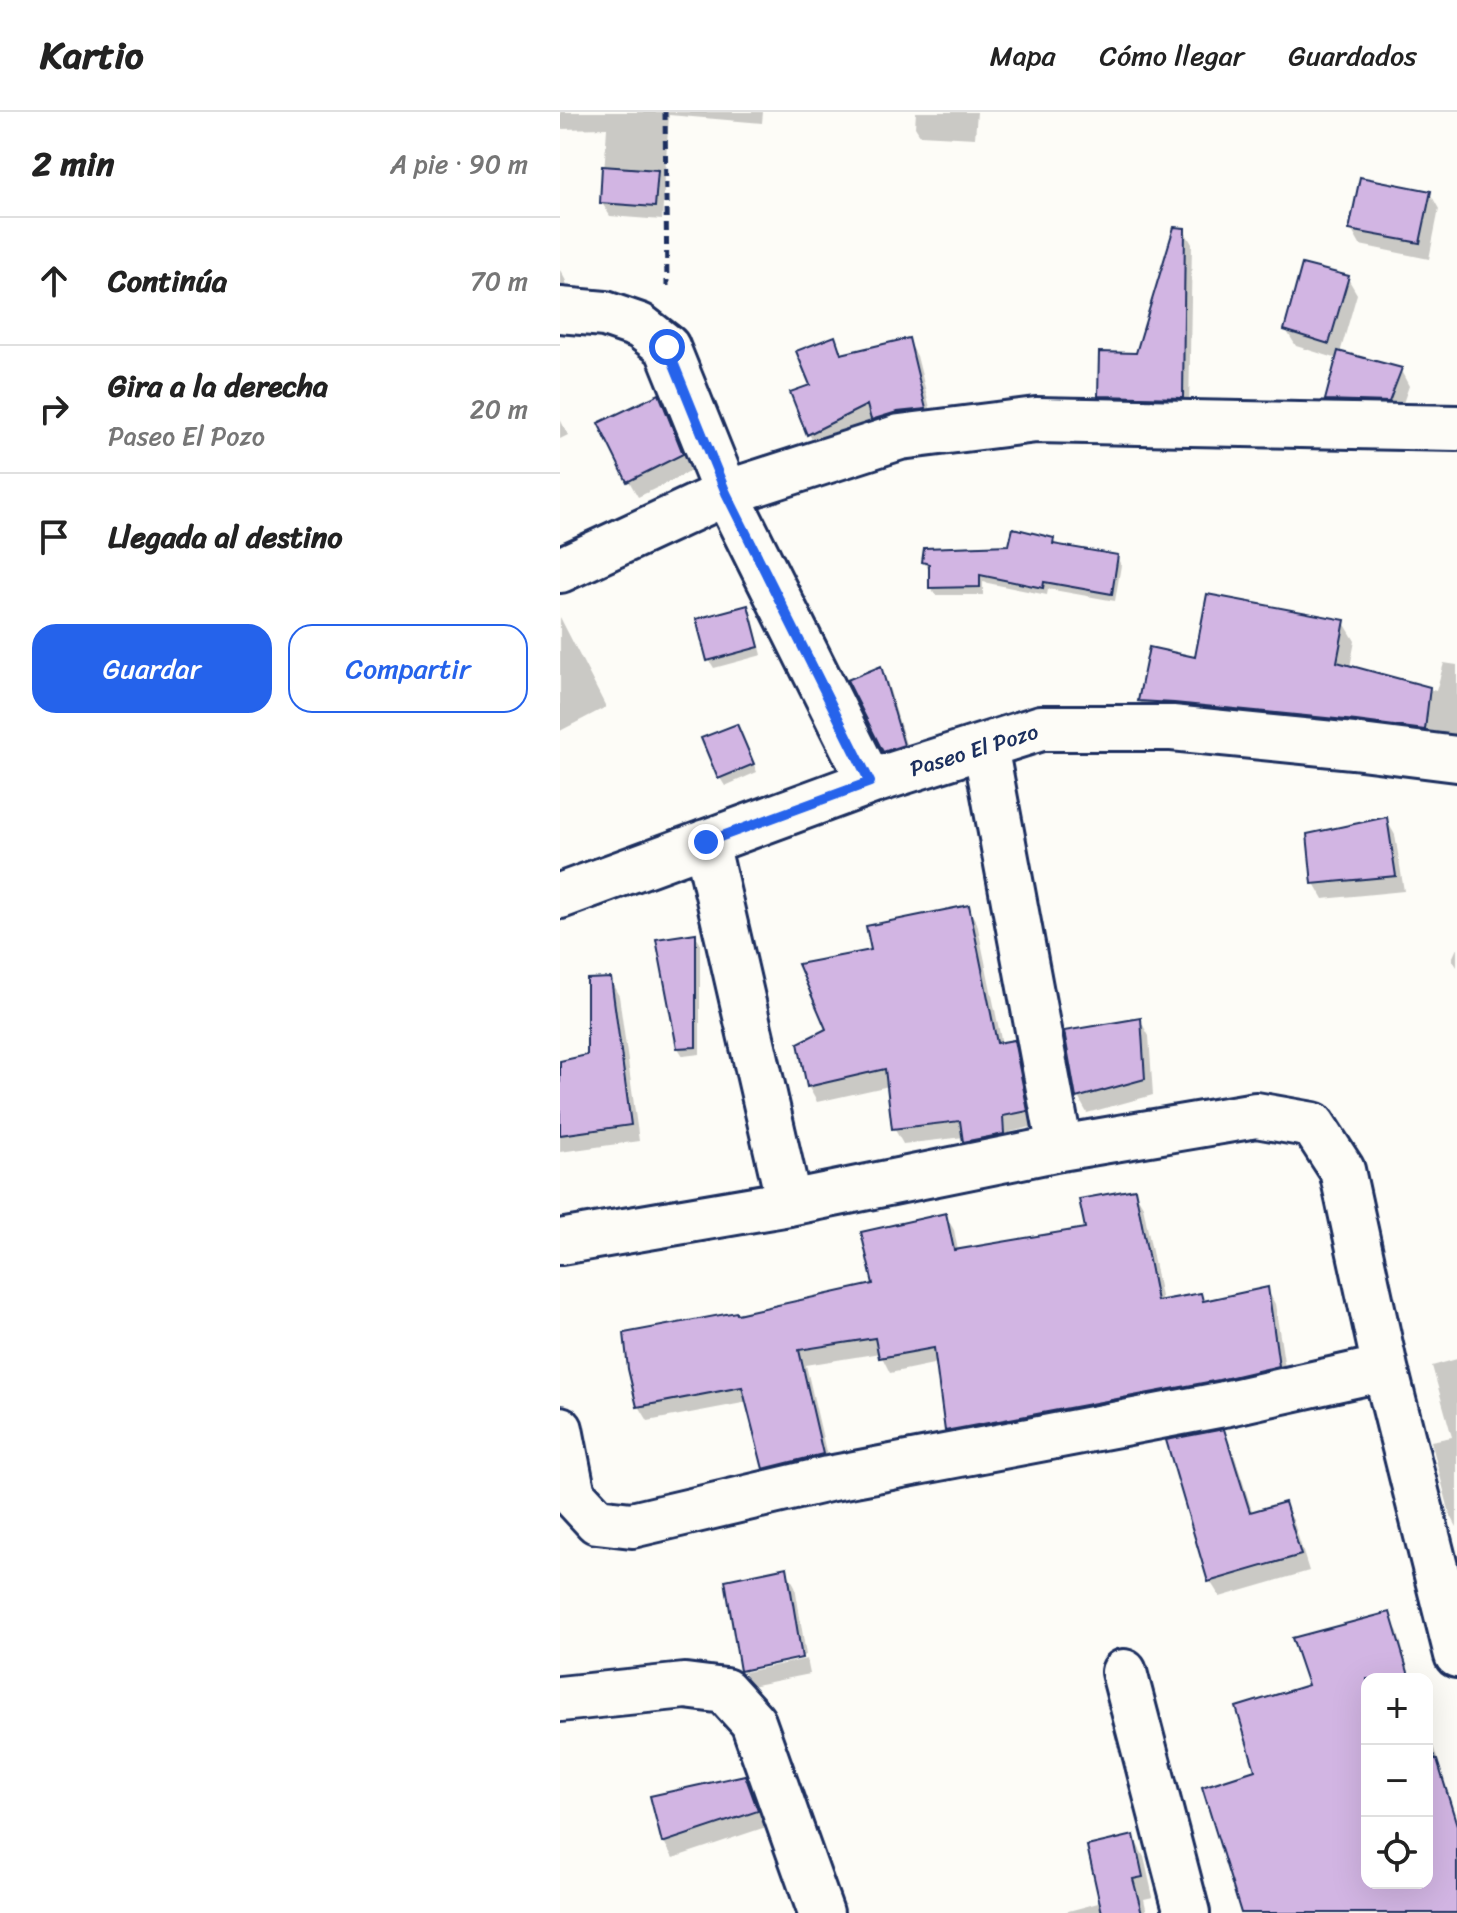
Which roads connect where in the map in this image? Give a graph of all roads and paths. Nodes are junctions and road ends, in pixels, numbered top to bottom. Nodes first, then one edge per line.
1 (665, 112) edge
2 (560, 310) edge
3 (667, 347) junction
4 (1457, 428) edge
5 (726, 493) junction
6 (560, 570) edge
7 (985, 746) junction
8 (1457, 759) edge
9 (870, 782) junction
10 (706, 842) junction
11 (560, 896) edge
12 (1060, 1148) junction
13 (789, 1203) junction
14 (560, 1242) edge
15 (1385, 1368) junction
16 (560, 1429) edge
17 (1457, 1655) edge
18 (1124, 1672) dead end
19 (560, 1699) edge
20 (821, 1913) edge
21 (1187, 1913) edge

1 - 3 path
2 - 3 street
3 - 5 street
4 - 5 street
5 - 6 street
5 - 9 street
7 - 8 street, Paseo El Pozo
7 - 9 street, Paseo El Pozo
7 - 12 street
9 - 10 street, Paseo El Pozo
10 - 11 street, Paseo El Pozo
10 - 13 street
12 - 13 street
12 - 15 street
13 - 14 street
15 - 16 street
15 - 17 street
18 - 21 street
19 - 20 street

